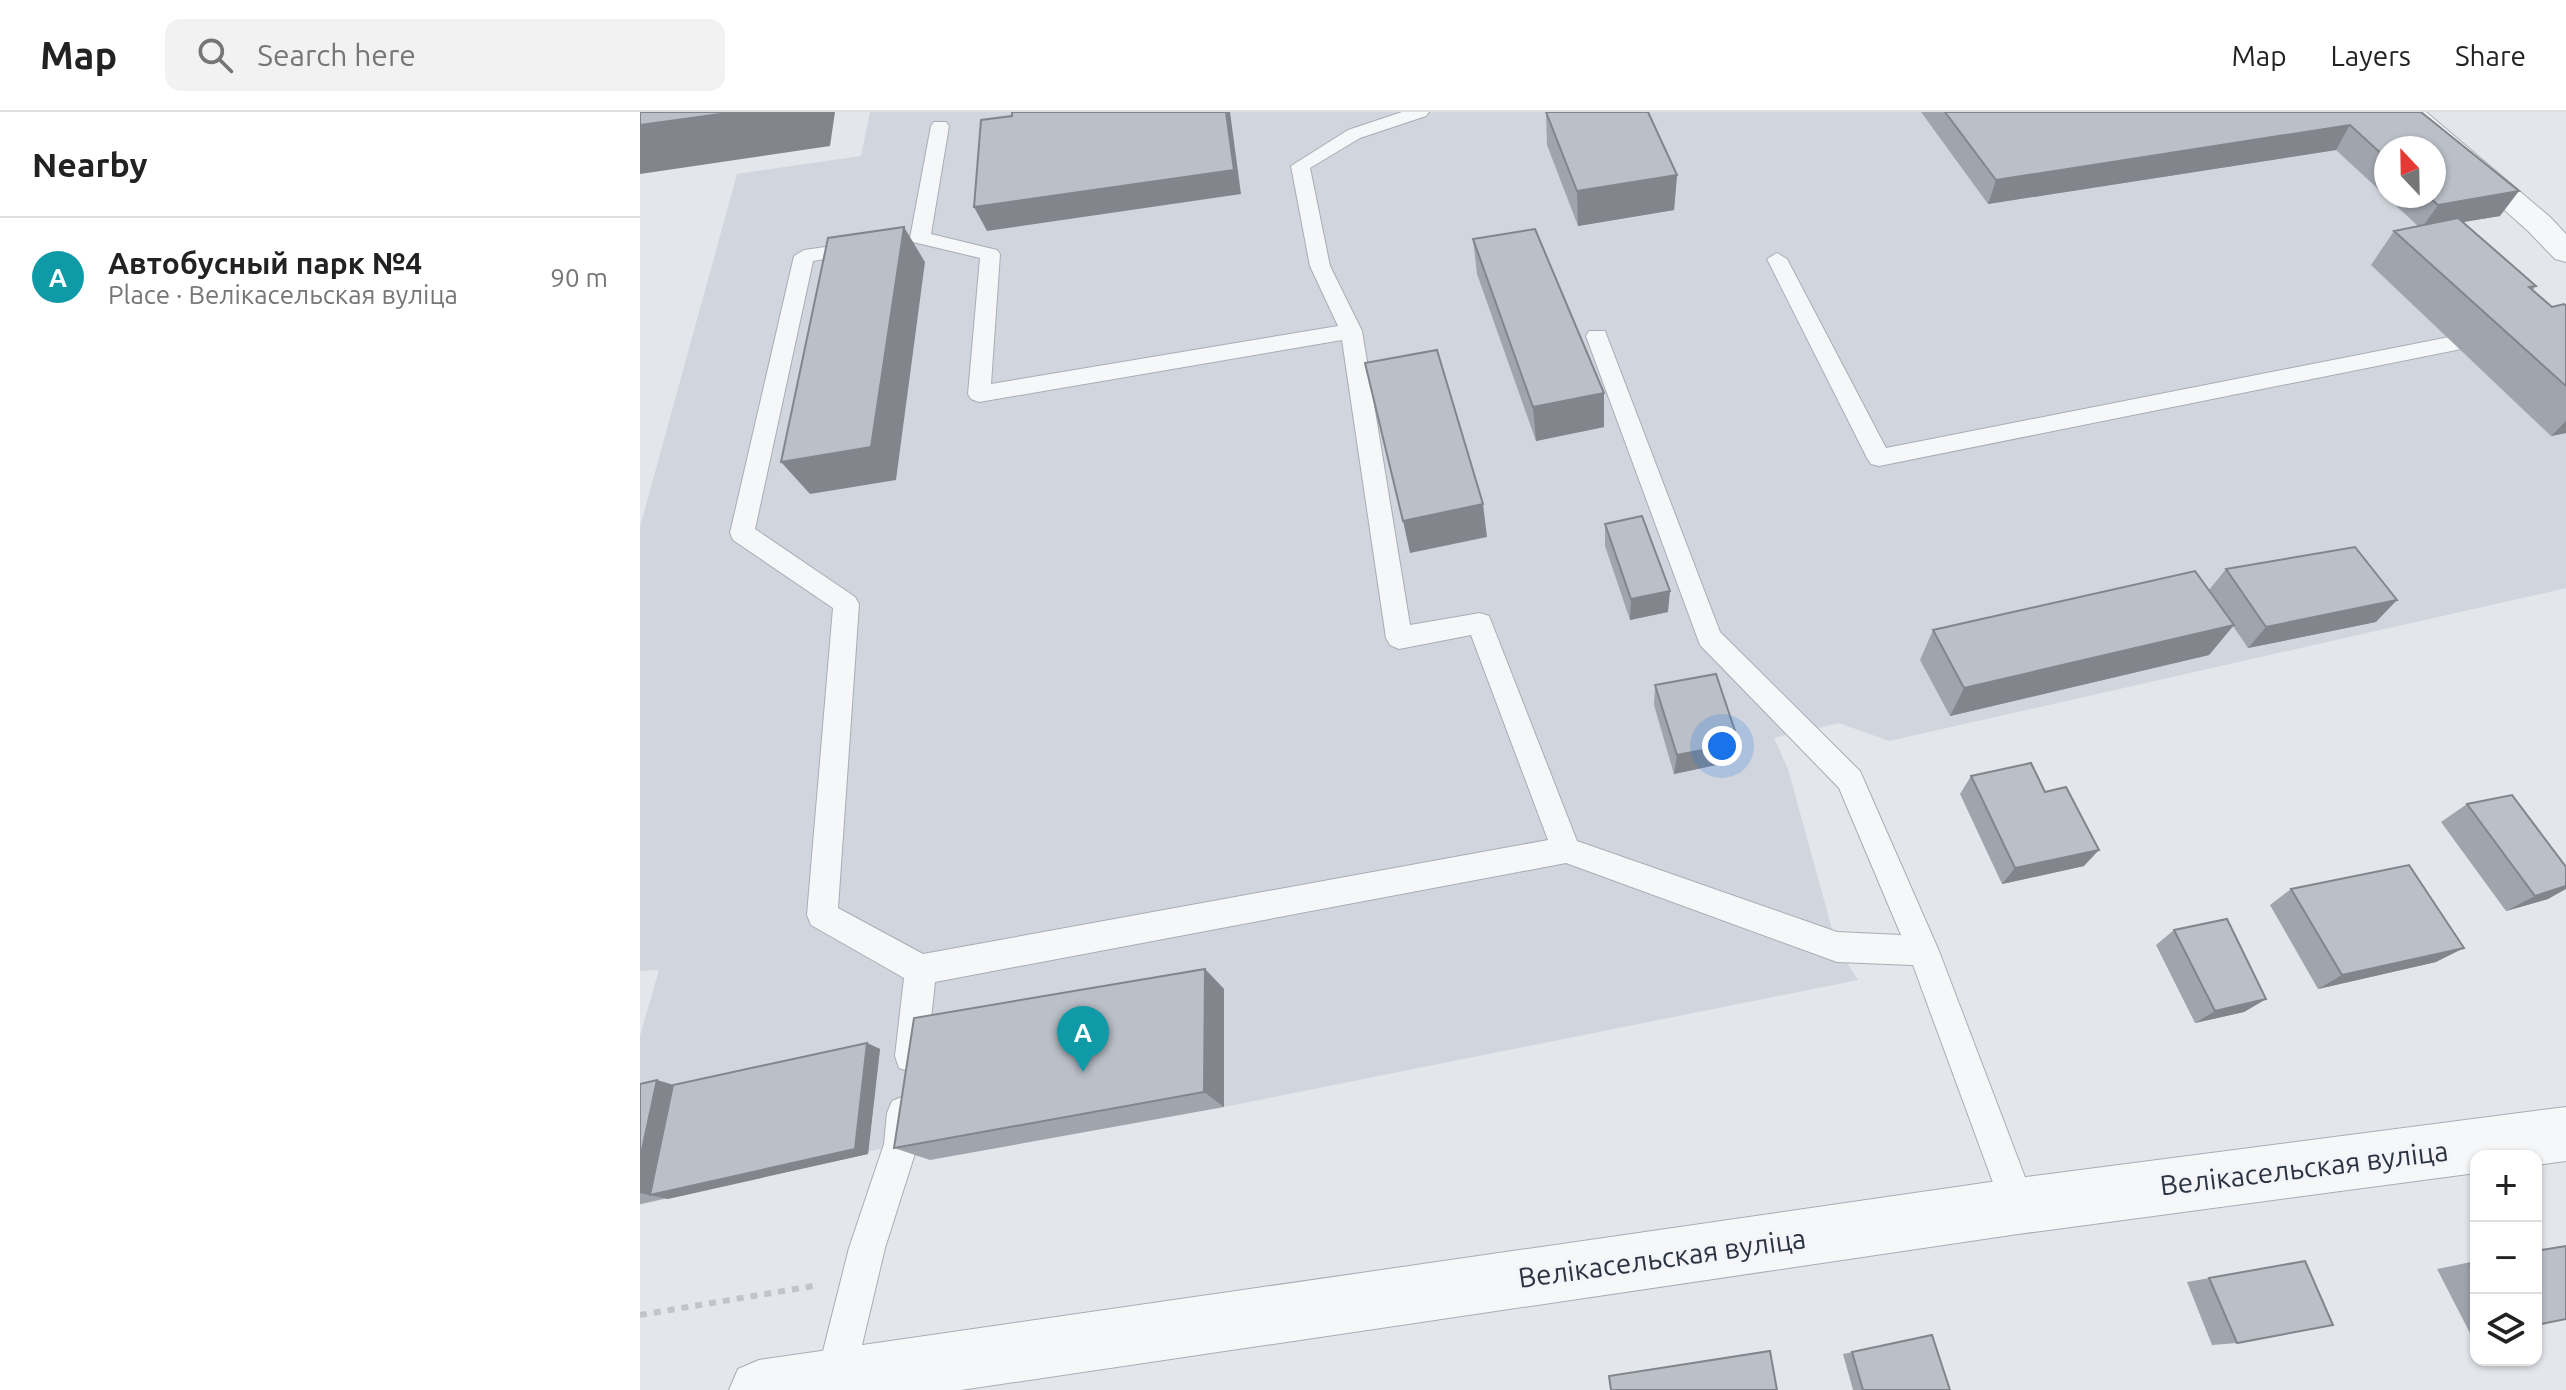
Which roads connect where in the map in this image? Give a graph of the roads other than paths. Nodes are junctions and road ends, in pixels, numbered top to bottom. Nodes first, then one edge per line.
1 (1420, 112) edge
2 (2409, 112) edge
3 (940, 126) dead end
4 (920, 238) junction
5 (2566, 252) edge
6 (1777, 259) dead end
7 (2566, 321) edge
8 (1351, 331) junction
9 (1597, 336) dead end
10 (1566, 850) junction
11 (1923, 951) junction
12 (921, 970) junction
13 (2566, 1134) edge
14 (2018, 1206) junction
15 (835, 1379) junction
16 (759, 1390) edge

1 - 8 lane
2 - 5 street
3 - 4 lane
4 - 8 lane
4 - 12 lane
6 - 7 lane
8 - 10 lane
9 - 11 lane
10 - 11 lane
10 - 12 lane
11 - 14 lane
12 - 15 lane
13 - 14 street, Велікасельская вуліца
14 - 15 street, Велікасельская вуліца
15 - 16 street, Велікасельская вуліца

